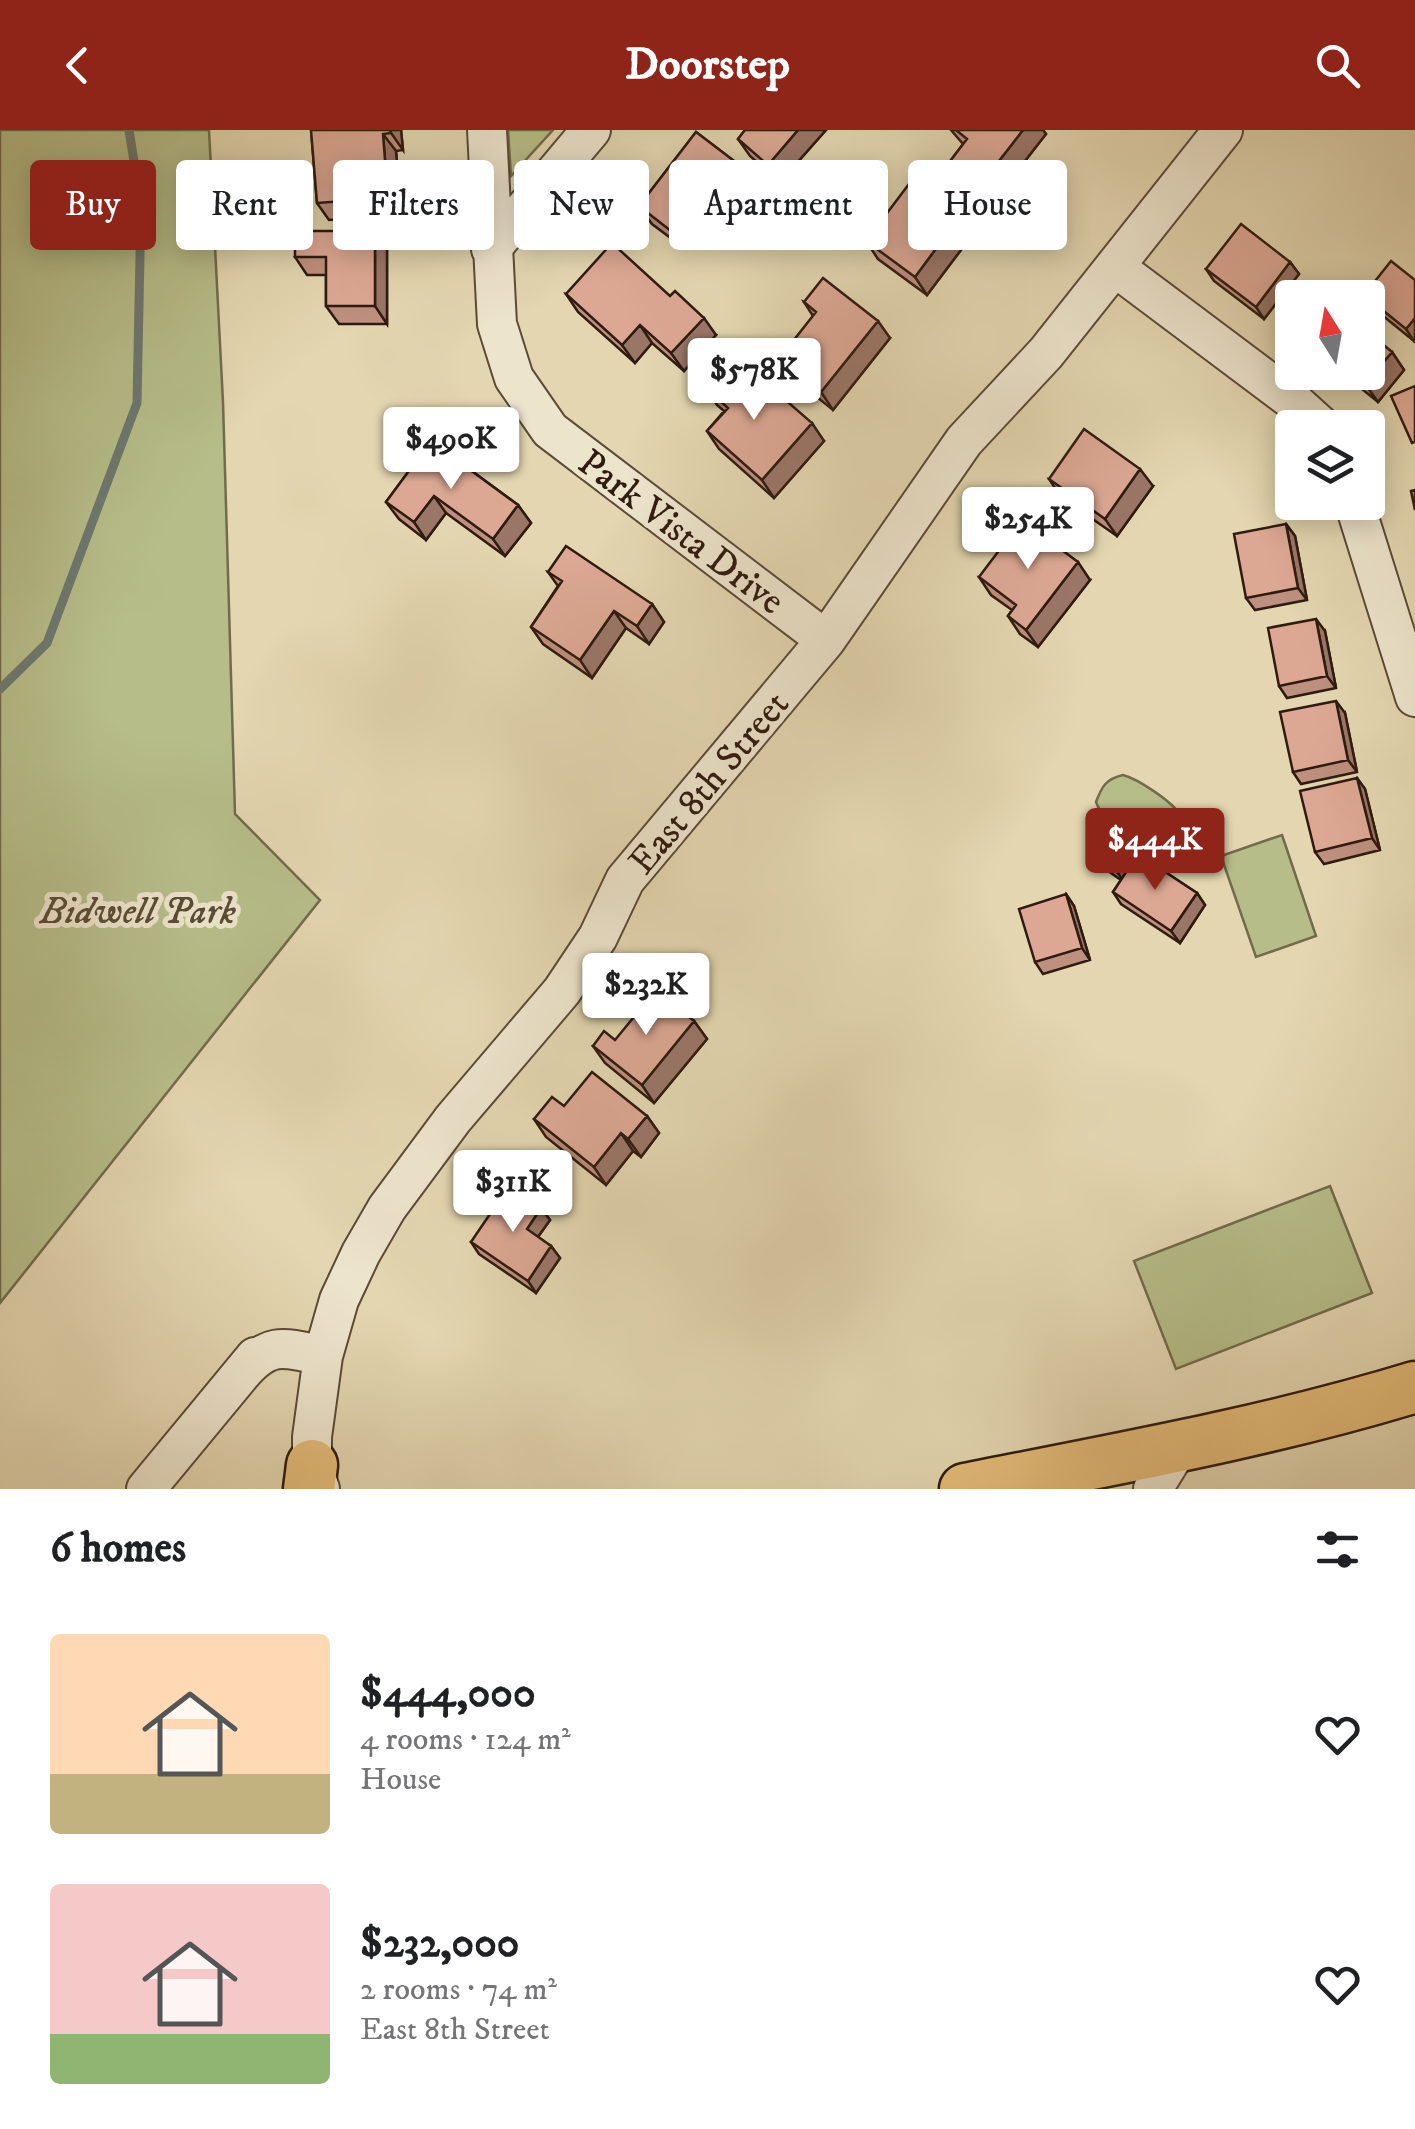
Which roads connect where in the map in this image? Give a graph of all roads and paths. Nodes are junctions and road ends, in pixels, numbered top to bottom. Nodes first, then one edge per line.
1 (487, 130) edge
2 (591, 130) edge
3 (1223, 130) edge
4 (488, 160) edge
5 (494, 247) edge
6 (492, 250) edge
7 (1115, 267) junction
8 (1304, 410) edge
9 (1360, 520) edge
10 (826, 640) junction
11 (1415, 697) edge
12 (322, 1356) junction
13 (1415, 1387) edge
14 (1180, 1446) junction
15 (314, 1481) edge
16 (146, 1489) edge
17 (965, 1489) edge
18 (1153, 1489) edge

1 - 4 street, Park Vista Drive
2 - 5 street
3 - 7 street, East 8th Street
6 - 10 street, Park Vista Drive
7 - 8 street
7 - 10 street, East 8th Street
9 - 11 street
10 - 12 street, East 8th Street
12 - 15 street, East 8th Street
12 - 16 street
13 - 14 main road
14 - 17 main road
14 - 18 street

